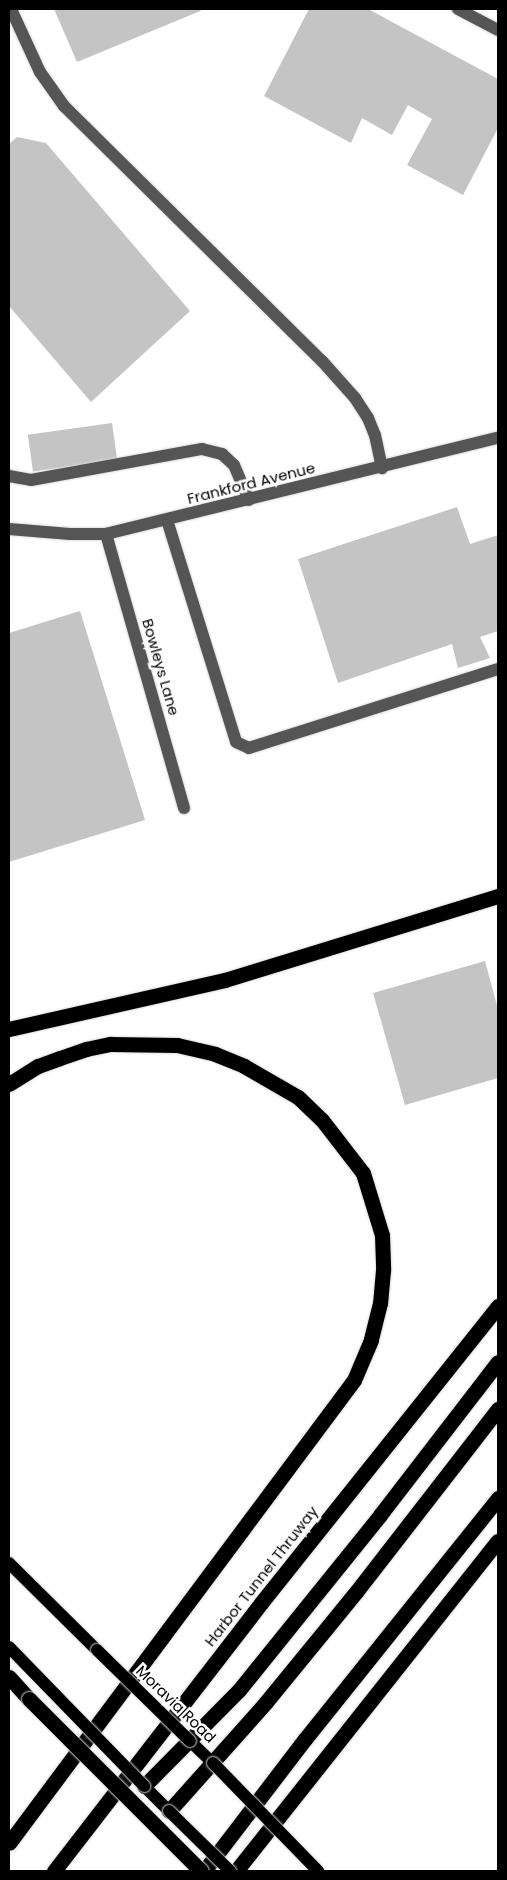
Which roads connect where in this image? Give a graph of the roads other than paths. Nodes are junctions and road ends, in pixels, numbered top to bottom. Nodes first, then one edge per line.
1 (11, 9) edge
2 (458, 9) edge
3 (498, 30) edge
4 (498, 438) edge
5 (382, 468) junction
6 (9, 476) edge
7 (249, 500) junction
8 (167, 520) junction
9 (9, 529) edge
10 (106, 534) junction
11 (498, 669) edge
12 (184, 808) dead end
13 (498, 896) edge
14 (9, 1024) edge
15 (25, 1025) junction
16 (9, 1029) edge
17 (9, 1084) edge
18 (498, 1306) edge
19 (498, 1362) edge
20 (498, 1409) edge
21 (498, 1498) edge
22 (498, 1540) edge
23 (9, 1564) edge
24 (9, 1647) edge
25 (9, 1677) edge
26 (190, 1741) junction
27 (213, 1763) junction
28 (144, 1786) junction
29 (169, 1810) junction
30 (9, 1843) edge
31 (54, 1871) edge
32 (202, 1871) edge
33 (230, 1871) edge
34 (236, 1871) edge
35 (318, 1871) edge

1 - 5 street
2 - 3 street
4 - 5 street, Frankford Avenue
5 - 7 street, Frankford Avenue
6 - 7 street
7 - 8 street, Frankford Avenue
8 - 10 street, Frankford Avenue
8 - 11 street
9 - 10 street, Frankford Avenue
10 - 12 street, Bowleys Lane
13 - 15 highway
14 - 15 highway
15 - 16 highway
17 - 30 highway
18 - 31 highway, Harbor Tunnel Thruway
19 - 26 highway
20 - 27 highway
21 - 32 highway
22 - 34 highway
23 - 26 main road, Moravia Road, bridge
24 - 28 main road, bridge
25 - 32 highway, bridge
26 - 27 main road, Moravia Road
26 - 28 highway
27 - 29 highway
27 - 35 main road, Moravia Road, bridge
28 - 29 main road
29 - 33 main road, bridge

